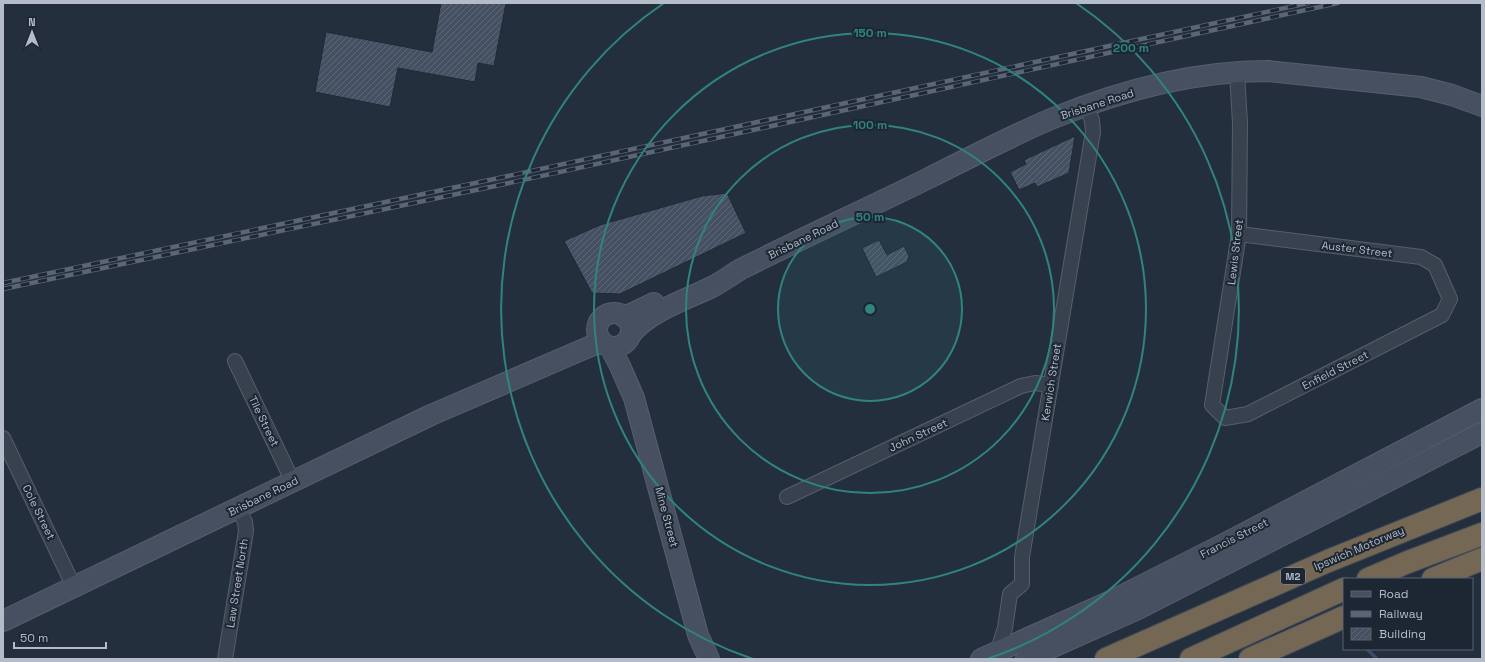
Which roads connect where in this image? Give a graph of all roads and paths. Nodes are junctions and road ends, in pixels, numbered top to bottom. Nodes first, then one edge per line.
1 (1237, 73) junction
2 (1086, 106) junction
3 (1482, 106) edge
4 (1239, 234) junction
5 (1450, 299) joint
6 (598, 325) junction
7 (627, 330) junction
8 (607, 345) junction
9 (235, 361) dead end
10 (524, 374) junction
11 (1051, 385) junction
12 (634, 398) junction
13 (1212, 405) joint
14 (1482, 409) edge
15 (1482, 433) edge
16 (3, 438) edge
17 (293, 482) junction
18 (787, 497) dead end
19 (1482, 499) edge
20 (238, 508) junction
21 (1482, 534) edge
22 (1482, 559) edge
23 (1370, 578) edge
24 (1435, 578) edge
25 (74, 587) junction
26 (1343, 589) edge
27 (1343, 617) edge
28 (3, 621) edge
29 (698, 636) junction
30 (989, 656) edge
31 (225, 659) edge
32 (698, 659) edge
33 (709, 659) edge
34 (1026, 659) edge
35 (1106, 659) edge
36 (1191, 659) edge
37 (1250, 659) edge

1 - 2 main road, Brisbane Road
1 - 3 main road, Brisbane Road
1 - 4 street, Lewis Street
2 - 7 main road, Brisbane Road
2 - 11 street, Kerwich Street
4 - 5 street, Auster Street
4 - 13 street, Lewis Street
5 - 13 street, Enfield Street
6 - 7 main road
6 - 8 main road
6 - 10 main road, Brisbane Road
7 - 8 main road
7 - 12 main road, Mine Street
8 - 10 main road, Brisbane Road
8 - 12 main road, Mine Street
9 - 17 street, Tile Street
10 - 17 main road, Brisbane Road
11 - 18 street, John Street
11 - 30 street, Kerwich Street
12 - 29 main road, Mine Street
14 - 30 main road, Francis Street
15 - 34 main road, Francis Street
16 - 25 street, Cole Street
17 - 20 main road, Brisbane Road
19 - 35 highway, Ipswich Motorway / M2
20 - 25 main road, Brisbane Road
20 - 31 street, Law Street North
21 - 23 highway
22 - 24 highway
25 - 28 main road, Brisbane Road
26 - 36 highway
27 - 37 highway
29 - 32 main road, Mine Street
29 - 33 main road, Mine Street

